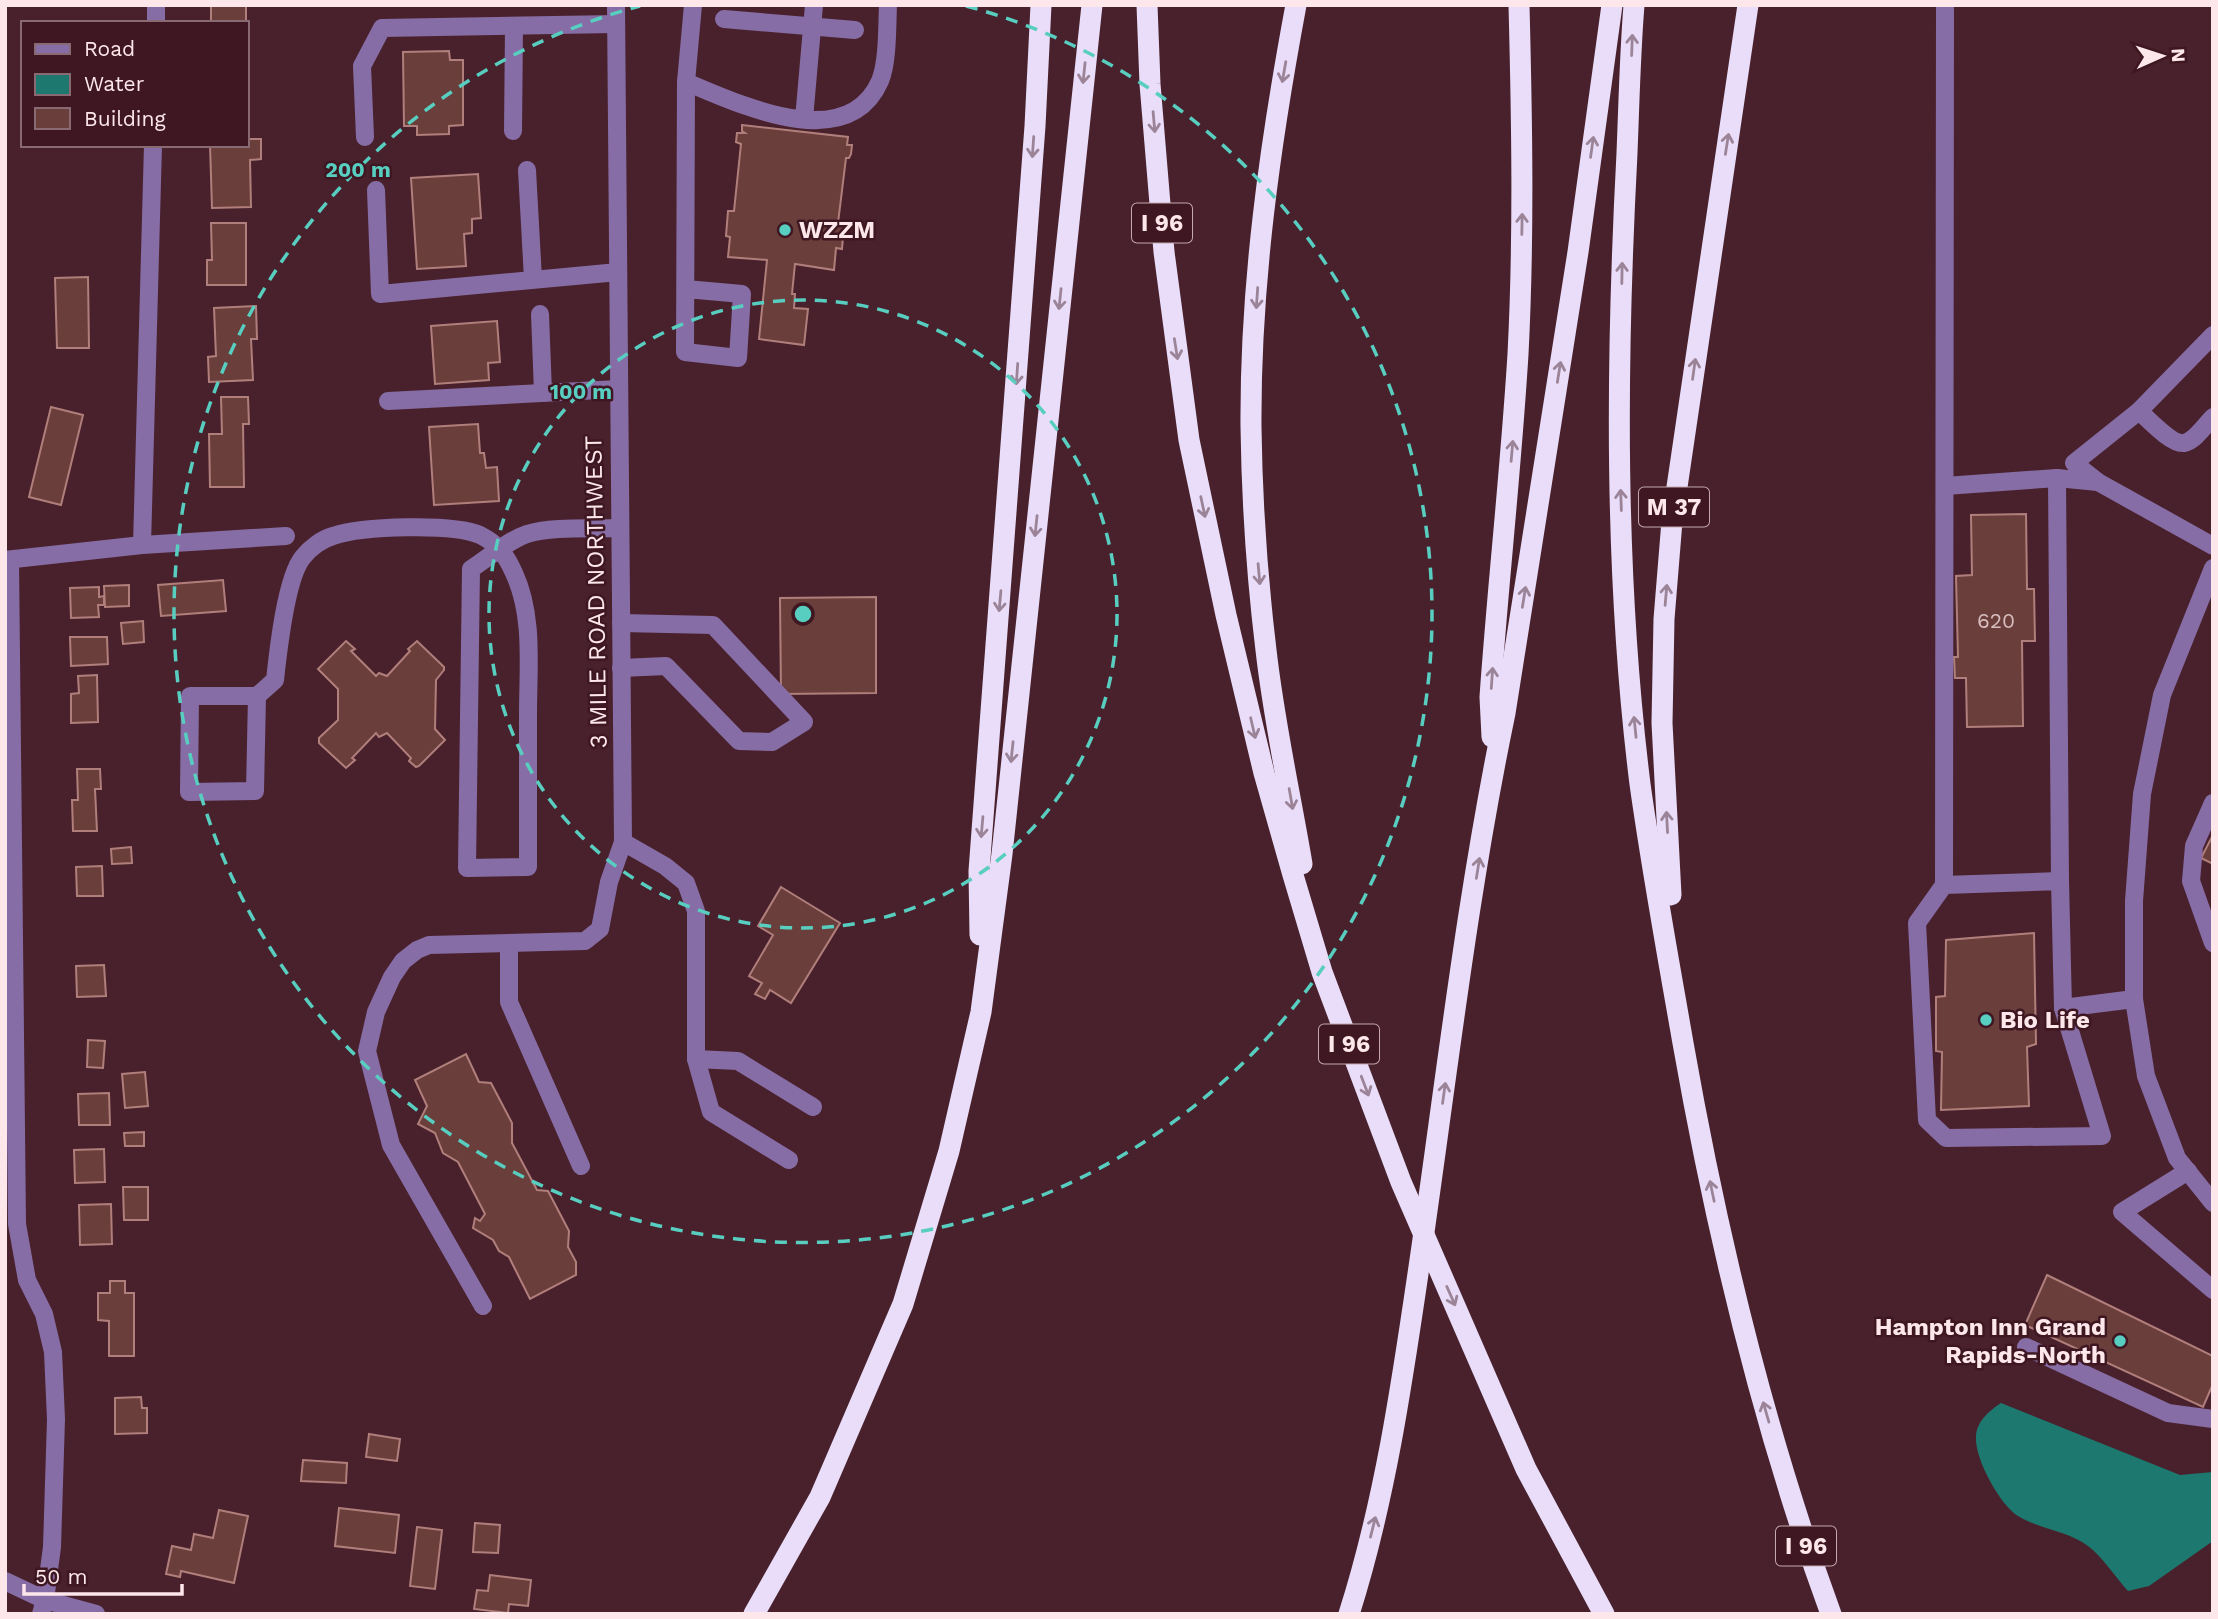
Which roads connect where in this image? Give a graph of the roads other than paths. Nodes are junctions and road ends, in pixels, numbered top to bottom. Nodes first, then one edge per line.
1 (616, 5) edge
2 (693, 5) edge
3 (814, 5) edge
4 (888, 5) edge
5 (1041, 5) edge
6 (1091, 5) edge
7 (1147, 5) edge
8 (1296, 5) edge
9 (1519, 5) edge
10 (1612, 5) edge
11 (1634, 5) edge
12 (1748, 5) edge
13 (1945, 5) edge
14 (724, 19) dead end
15 (616, 24) junction
16 (514, 26) junction
17 (813, 26) junction
18 (855, 30) dead end
19 (686, 82) junction
20 (804, 119) junction
21 (513, 131) dead end
22 (365, 137) dead end
23 (153, 147) edge
24 (527, 170) dead end
25 (376, 190) dead end
26 (618, 272) junction
27 (533, 279) junction
28 (686, 289) junction
29 (540, 314) dead end
30 (2213, 335) edge
31 (619, 389) junction
32 (543, 393) junction
33 (388, 401) dead end
34 (2139, 411) junction
35 (2213, 417) edge
36 (2057, 478) junction
37 (2098, 482) junction
38 (1945, 486) junction
39 (620, 528) junction
40 (286, 536) dead end
41 (142, 545) junction
42 (2213, 546) edge
43 (502, 550) junction
44 (8, 560) edge
45 (2213, 568) edge
46 (621, 624) junction
47 (621, 668) junction
48 (257, 696) junction
49 (1493, 770) junction
50 (2213, 803) edge
51 (623, 842) junction
52 (2060, 881) junction
53 (1944, 885) junction
54 (2213, 943) edge
55 (509, 944) junction
56 (1322, 972) junction
57 (2134, 999) junction
58 (2063, 1008) junction
59 (981, 1012) junction
60 (1678, 1012) junction
61 (696, 1059) junction
62 (813, 1107) dead end
63 (789, 1160) dead end
64 (581, 1166) dead end
65 (2188, 1171) junction
66 (2213, 1203) edge
67 (2213, 1290) edge
68 (483, 1306) dead end
69 (2026, 1347) dead end
70 (2213, 1419) edge
71 (5, 1581) edge
72 (43, 1607) edge
73 (96, 1614) edge
74 (754, 1614) edge
75 (1349, 1614) edge
76 (1604, 1614) edge
77 (1831, 1614) edge

1 - 15 street, 3 MILE ROAD NORTHWEST
2 - 19 street
3 - 17 street
4 - 20 street
5 -> 59 highway
6 -> 59 highway
7 -> 56 highway, I 96
8 -> 56 highway
49 -> 9 highway
49 -> 10 highway
60 -> 11 highway, I 96
60 -> 12 highway, M 37
13 - 38 street
14 - 17 street
15 - 16 street
15 - 26 street, 3 MILE ROAD NORTHWEST
16 - 21 street
16 - 22 street
17 - 18 street
17 - 20 street
19 - 20 street
19 - 28 street
23 - 41 street
24 - 27 street
25 - 27 street
26 - 27 street
26 - 31 street, 3 MILE ROAD NORTHWEST
28 - 28 street
29 - 32 street
30 - 34 street
31 - 32 street
31 - 39 street, 3 MILE ROAD NORTHWEST
32 - 33 street
34 - 35 street
34 - 37 street
36 - 37 street
36 - 38 street
36 - 52 street
37 - 42 street
38 - 53 street
39 - 43 street
39 - 46 street, 3 MILE ROAD NORTHWEST
40 - 41 street
41 - 44 street
43 - 43 street
43 - 48 street
44 - 72 street
45 - 57 street
46 - 47 street, 3 MILE ROAD NORTHWEST
46 - 47 street
47 - 51 street, 3 MILE ROAD NORTHWEST
48 - 48 street
75 -> 49 highway
50 - 54 street
51 - 55 street, 3 MILE ROAD NORTHWEST
51 - 61 street
52 - 53 street
52 - 58 street
53 - 58 street
55 - 64 street
55 - 68 street, 3 MILE ROAD NORTHWEST
56 -> 76 highway, I 96
57 - 58 street
57 - 65 street
59 - 74 highway
77 -> 60 highway, I 96
61 - 62 street
61 - 63 street
65 - 66 street
65 - 67 street
69 - 70 street
71 - 72 street
72 - 73 street

